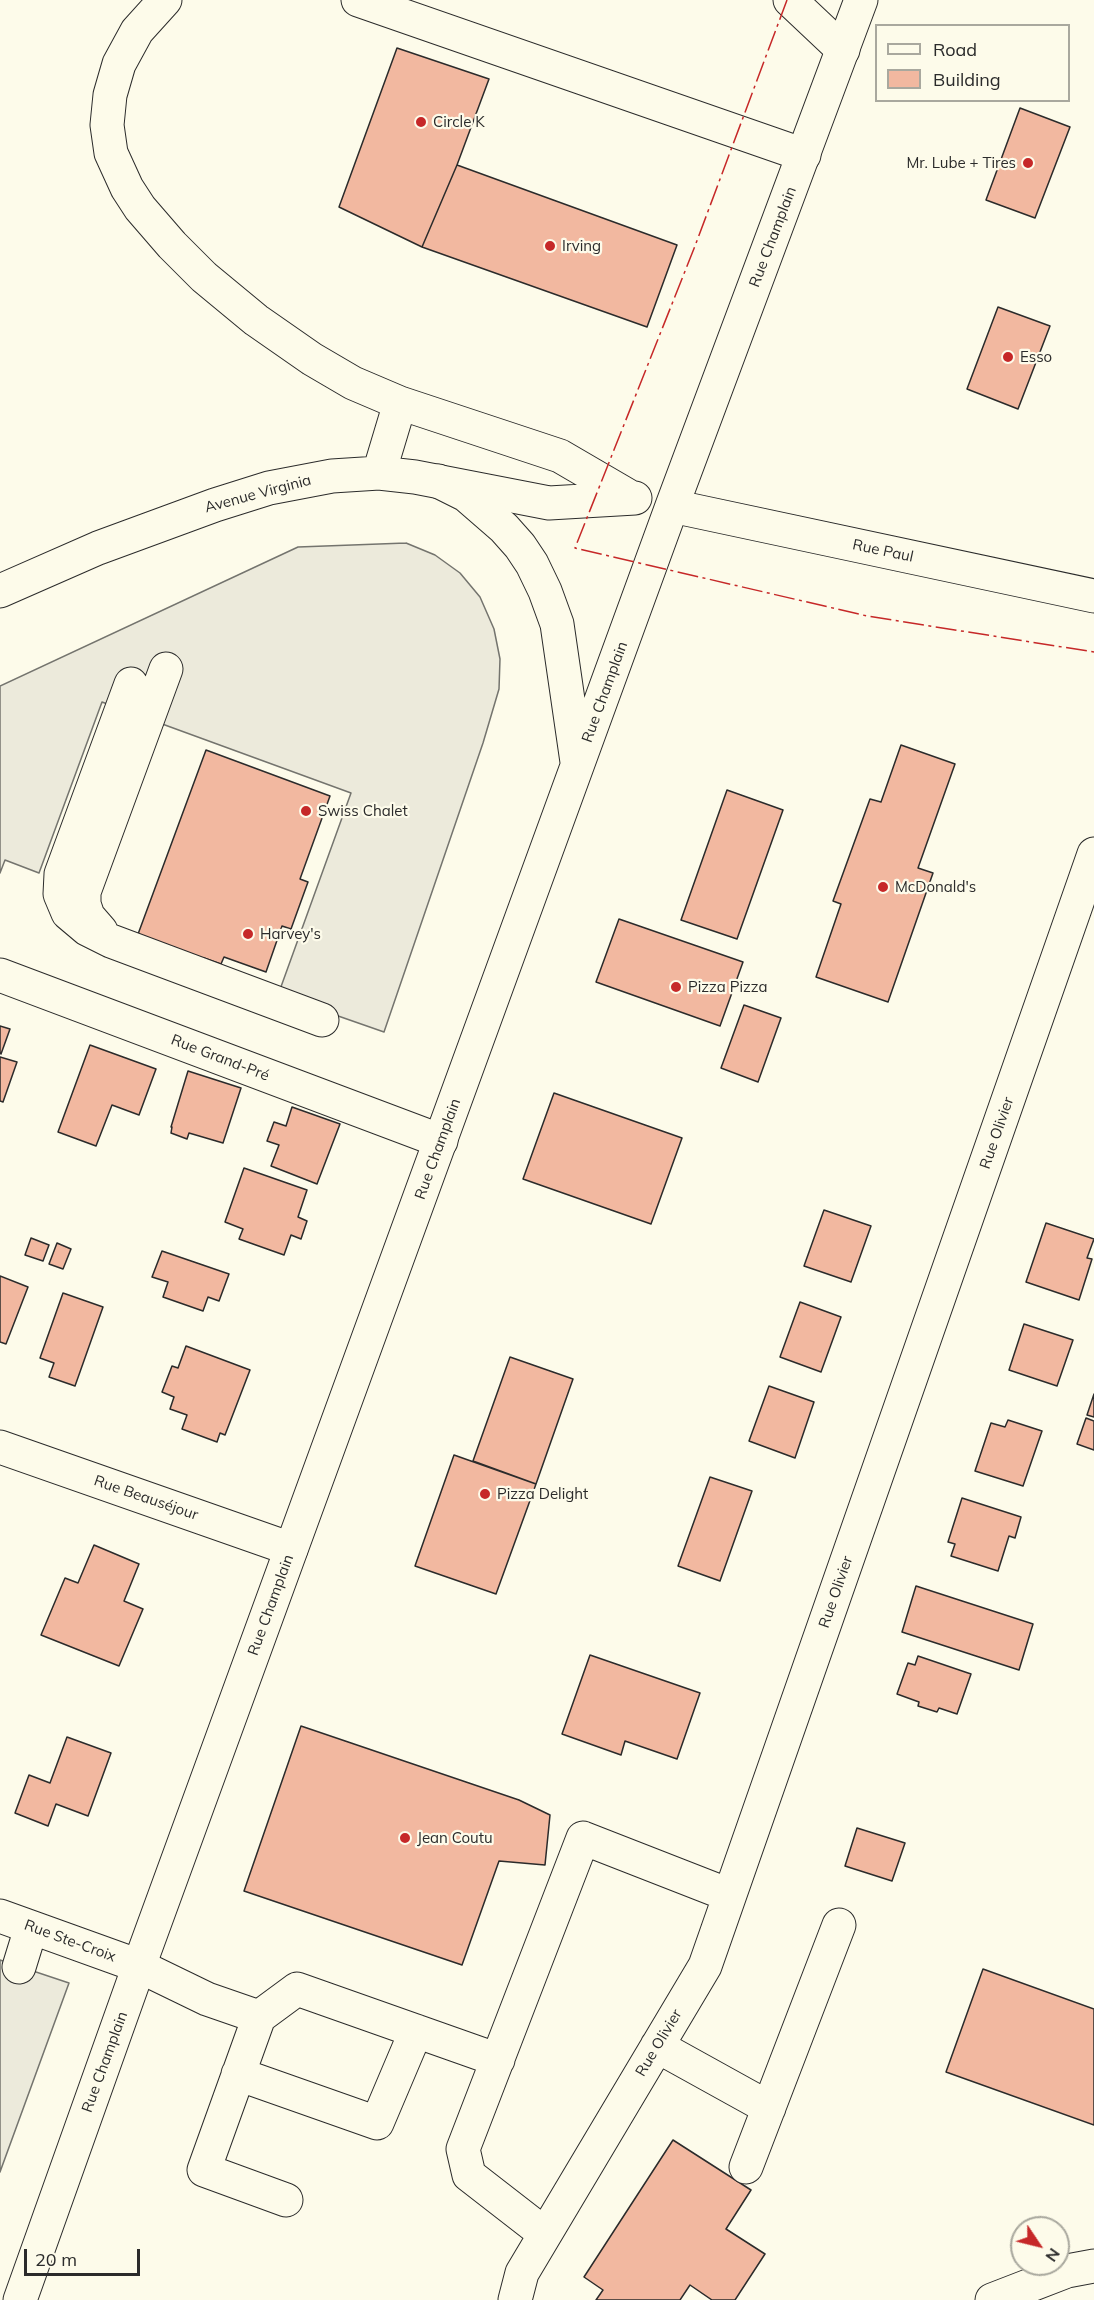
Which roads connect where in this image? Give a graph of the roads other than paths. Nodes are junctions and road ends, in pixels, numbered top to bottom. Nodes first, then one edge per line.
1 (165, 0) edge
2 (358, 0) edge
3 (790, 0) edge
4 (861, 0) edge
5 (843, 50) junction
6 (804, 155) junction
7 (400, 403) junction
8 (379, 473) junction
9 (438, 481) junction
10 (632, 498) junction
11 (672, 506) junction
12 (0, 591) edge
13 (1094, 596) edge
14 (166, 669) dead end
15 (131, 684) dead end
16 (578, 766) junction
17 (1094, 854) edge
18 (111, 941) junction
19 (0, 975) edge
20 (322, 1020) dead end
21 (441, 1141) junction
22 (0, 1447) edge
23 (291, 1549) junction
24 (729, 1895) junction
25 (0, 1916) edge
26 (839, 1925) dead end
27 (32, 1928) junction
28 (19, 1966) dead end
29 (139, 1966) junction
30 (259, 2017) junction
31 (416, 2031) junction
32 (657, 2046) junction
33 (498, 2060) junction
34 (238, 2074) junction
35 (769, 2108) junction
36 (746, 2168) dead end
37 (285, 2200) dead end
38 (545, 2234) junction
39 (1094, 2266) edge
40 (20, 2300) edge
41 (515, 2300) edge
42 (992, 2300) edge

1 - 7 street
2 - 6 street
3 - 5 street
4 - 5 street, Rue Champlain
5 - 6 street, Rue Champlain
6 - 11 street, Rue Champlain
7 - 8 street
7 - 10 street
8 - 9 street, Avenue Virginia
8 - 12 street, Avenue Virginia
9 - 10 street, Avenue Virginia
9 - 16 street
10 - 11 street, Avenue Virginia
11 - 13 street, Rue Paul
11 - 16 street, Rue Champlain
14 - 18 street
15 - 18 street
16 - 21 street, Rue Champlain
17 - 24 street, Rue Olivier
18 - 20 street
19 - 21 street, Rue Grand-Pré
21 - 23 street, Rue Champlain
22 - 23 street, Rue Beauséjour
23 - 29 street, Rue Champlain
24 - 32 street, Rue Olivier
24 - 33 street
25 - 27 street, Rue Ste-Croix
26 - 35 street
27 - 28 street
27 - 29 street, Rue Ste-Croix
29 - 30 street, Rue Ste-Croix
29 - 40 street, Rue Champlain
30 - 31 street
30 - 34 street
31 - 33 street
31 - 34 street
32 - 35 street
32 - 38 street, Rue Olivier
33 - 38 street
34 - 37 street
35 - 36 street
38 - 41 street, Rue Olivier
39 - 42 street

